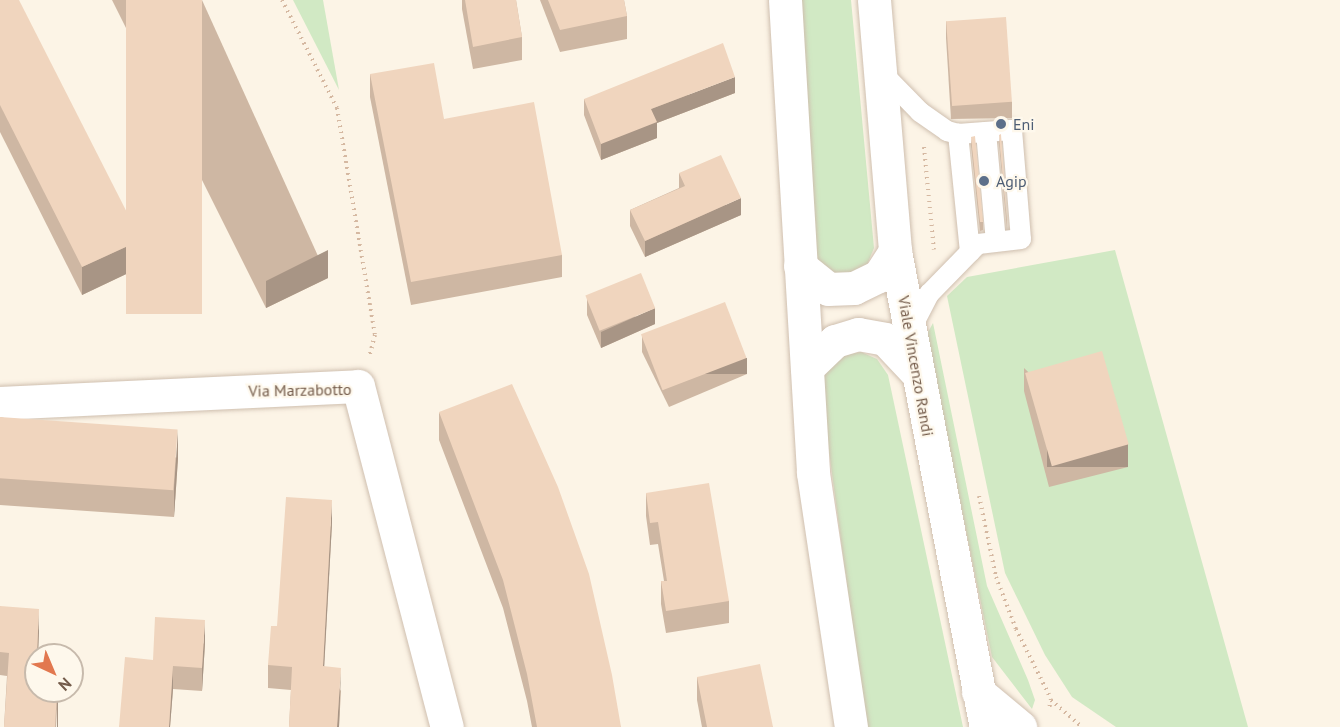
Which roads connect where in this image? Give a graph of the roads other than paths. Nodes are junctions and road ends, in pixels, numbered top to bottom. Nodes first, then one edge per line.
1 (785, 0) edge
2 (874, 0) edge
3 (880, 70) junction
4 (958, 134) junction
5 (896, 251) junction
6 (970, 252) junction
7 (800, 266) junction
8 (909, 333) junction
9 (807, 368) junction
10 (915, 371) junction
11 (0, 403) edge
12 (978, 692) junction
13 (1034, 722) edge
14 (447, 727) edge
15 (851, 727) edge
16 (986, 727) edge

1 - 7 street
2 - 3 street, Viale Vincenzo Randi
3 - 4 lane
3 - 5 street, Viale Vincenzo Randi
4 - 6 lane
4 - 6 lane
5 - 7 street
5 - 8 street, Viale Vincenzo Randi
6 - 8 lane
7 - 9 street
8 - 10 street, Viale Vincenzo Randi
9 - 10 street
9 - 15 street
10 - 12 street, Viale Vincenzo Randi
11 - 14 street, Via Marzabotto
12 - 13 street
12 - 16 street, Viale Vincenzo Randi

